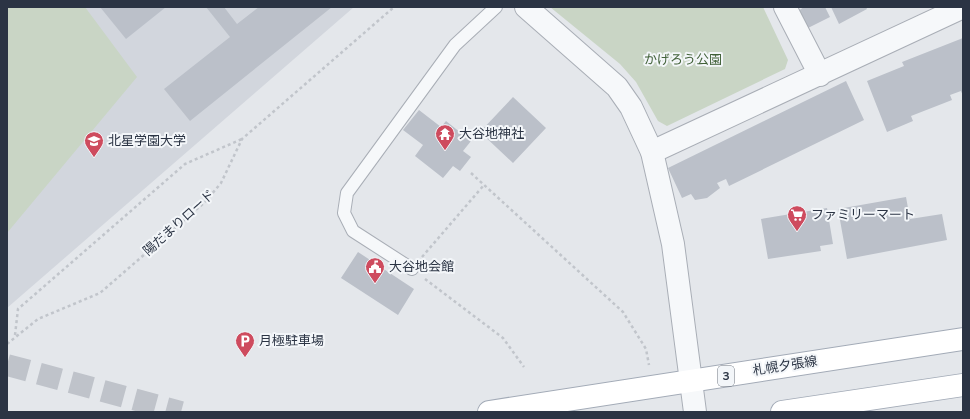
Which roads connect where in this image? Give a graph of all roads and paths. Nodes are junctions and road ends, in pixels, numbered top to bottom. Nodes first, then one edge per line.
1 (394, 7) edge
2 (496, 7) edge
3 (526, 7) edge
4 (785, 7) edge
5 (963, 7) edge
6 (820, 75) junction
7 (242, 139) junction
8 (652, 152) junction
9 (471, 173) dead end
10 (484, 185) junction
11 (412, 269) junction
12 (15, 335) junction
13 (963, 339) edge
14 (7, 344) edge
15 (524, 367) dead end
16 (692, 382) junction
17 (963, 385) edge
18 (652, 387) junction
19 (489, 412) edge
20 (695, 412) edge
21 (782, 412) edge

1 - 7 path, 陽だまりロード
2 - 11 lane
3 - 8 street
4 - 6 street
5 - 6 street
6 - 8 street
7 - 12 path, 陽だまりロード
7 - 12 path
8 - 16 street
9 - 10 path
10 - 11 path
10 - 18 path
11 - 15 path
12 - 14 path, 陽だまりロード
13 - 16 main road, 札幌夕張線 / 3
16 - 18 main road, 札幌夕張線 / 3
16 - 20 street
17 - 21 main road
18 - 19 main road, 札幌夕張線 / 3

